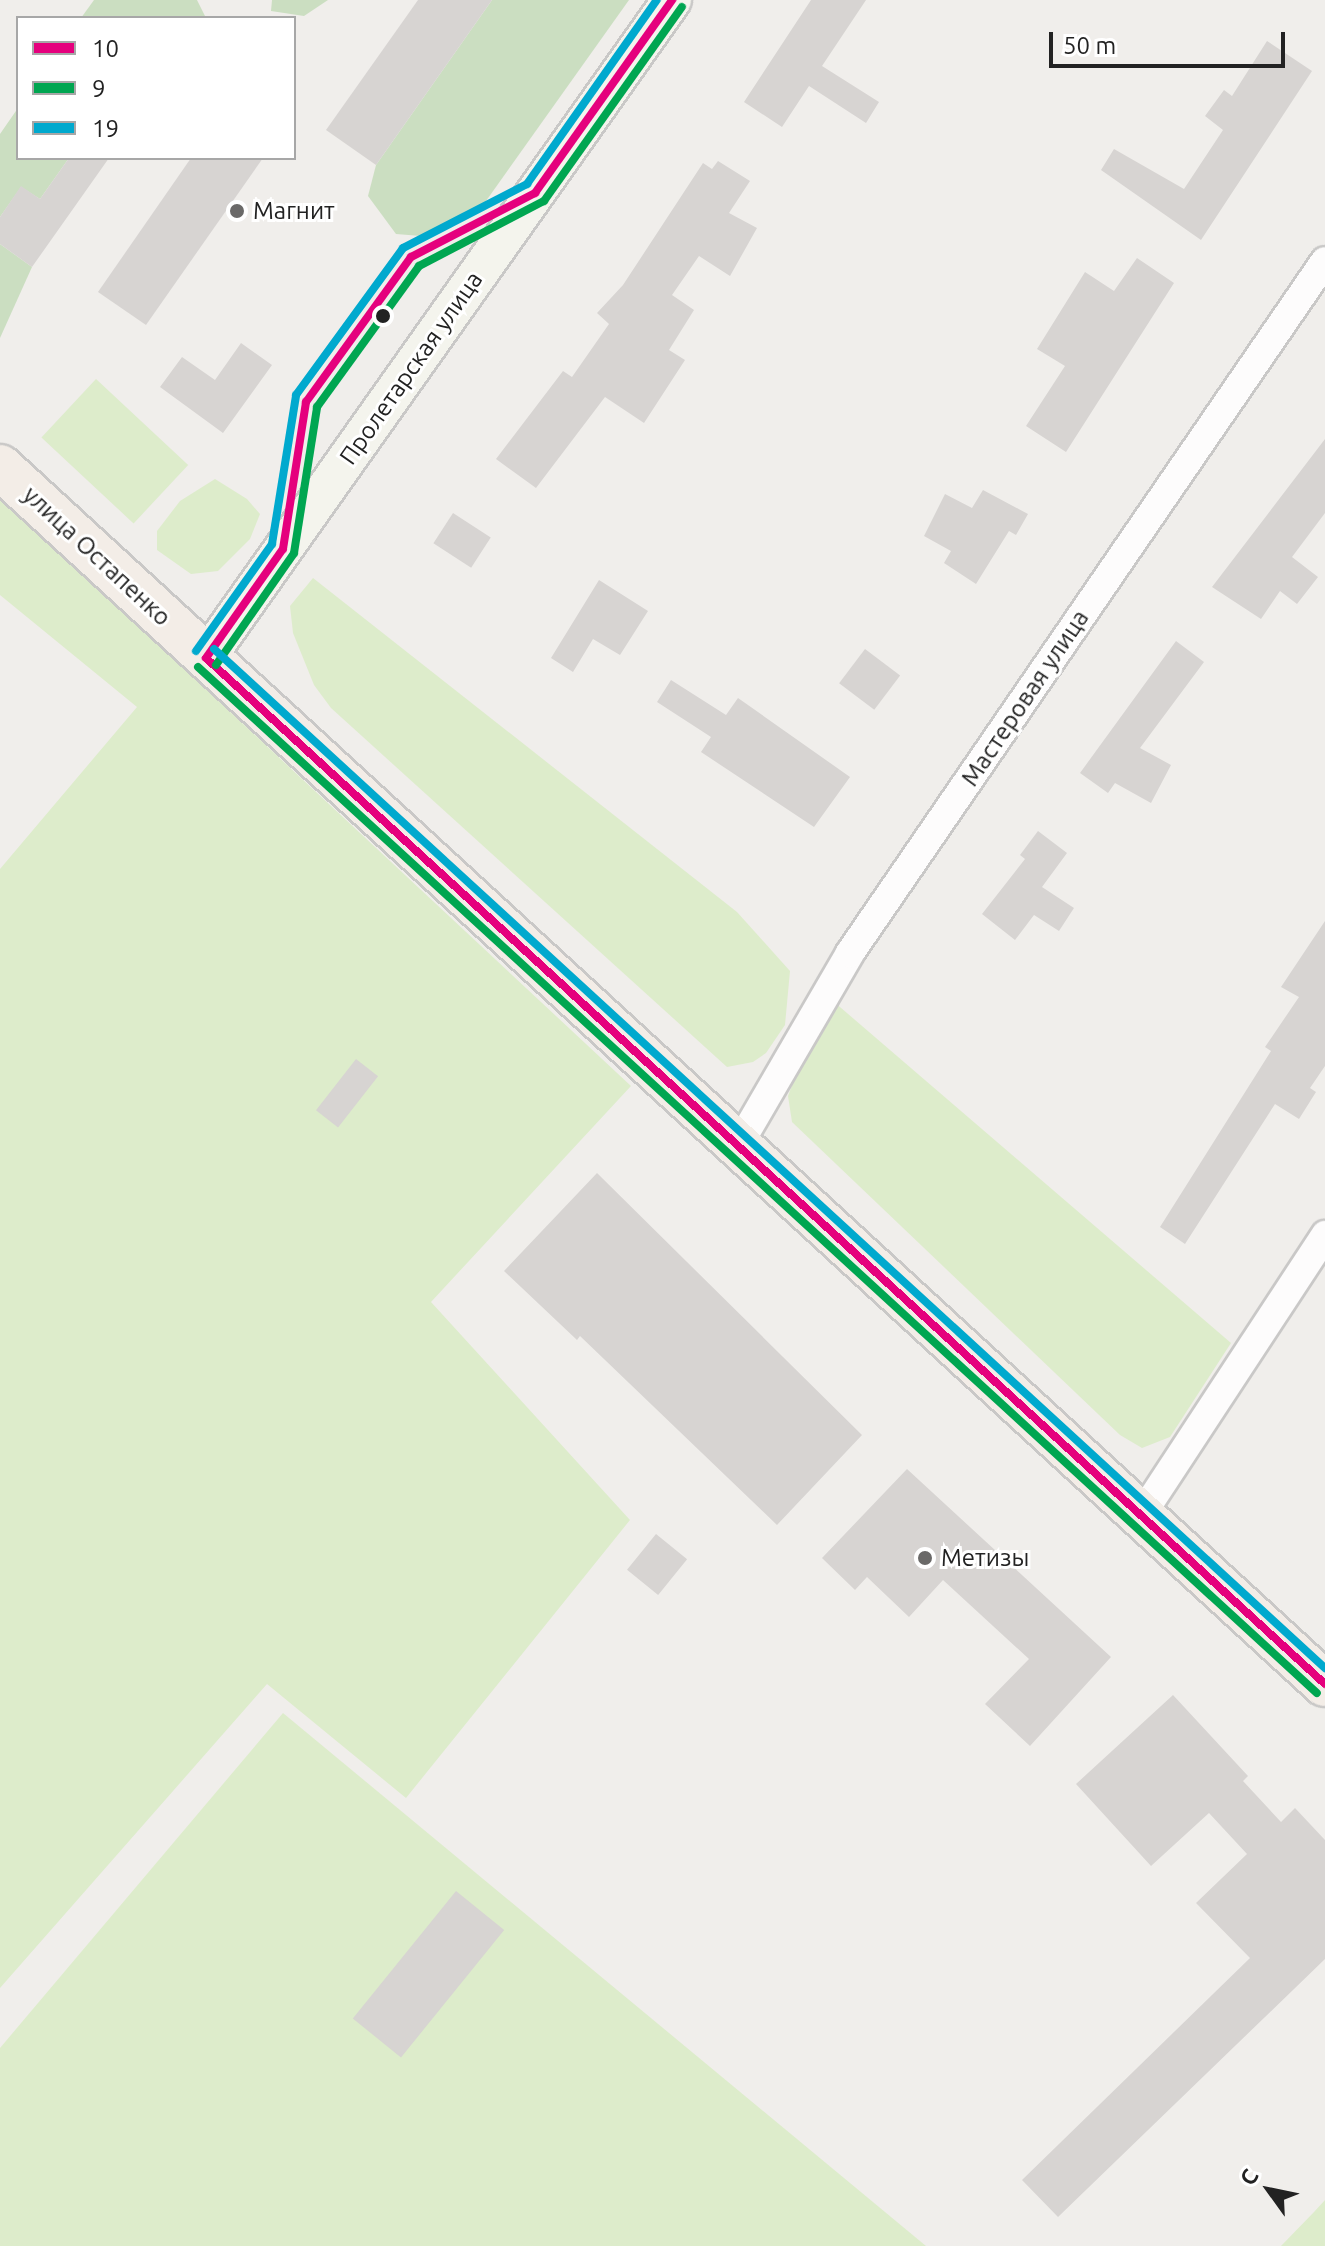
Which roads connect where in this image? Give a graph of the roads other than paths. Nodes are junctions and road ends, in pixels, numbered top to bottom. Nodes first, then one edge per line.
1 (672, 0) edge
2 (1325, 261) edge
3 (0, 467) edge
4 (206, 658) junction
5 (739, 1144) junction
6 (1325, 1235) edge
7 (1142, 1514) junction
8 (1325, 1684) edge

1 - 4 street, Пролетарская улица
2 - 5 street, Мастеровая улица
3 - 4 main road, улица Остапенко
4 - 5 main road, улица Остапенко
5 - 7 main road, улица Остапенко
6 - 7 street
7 - 8 main road, улица Остапенко

